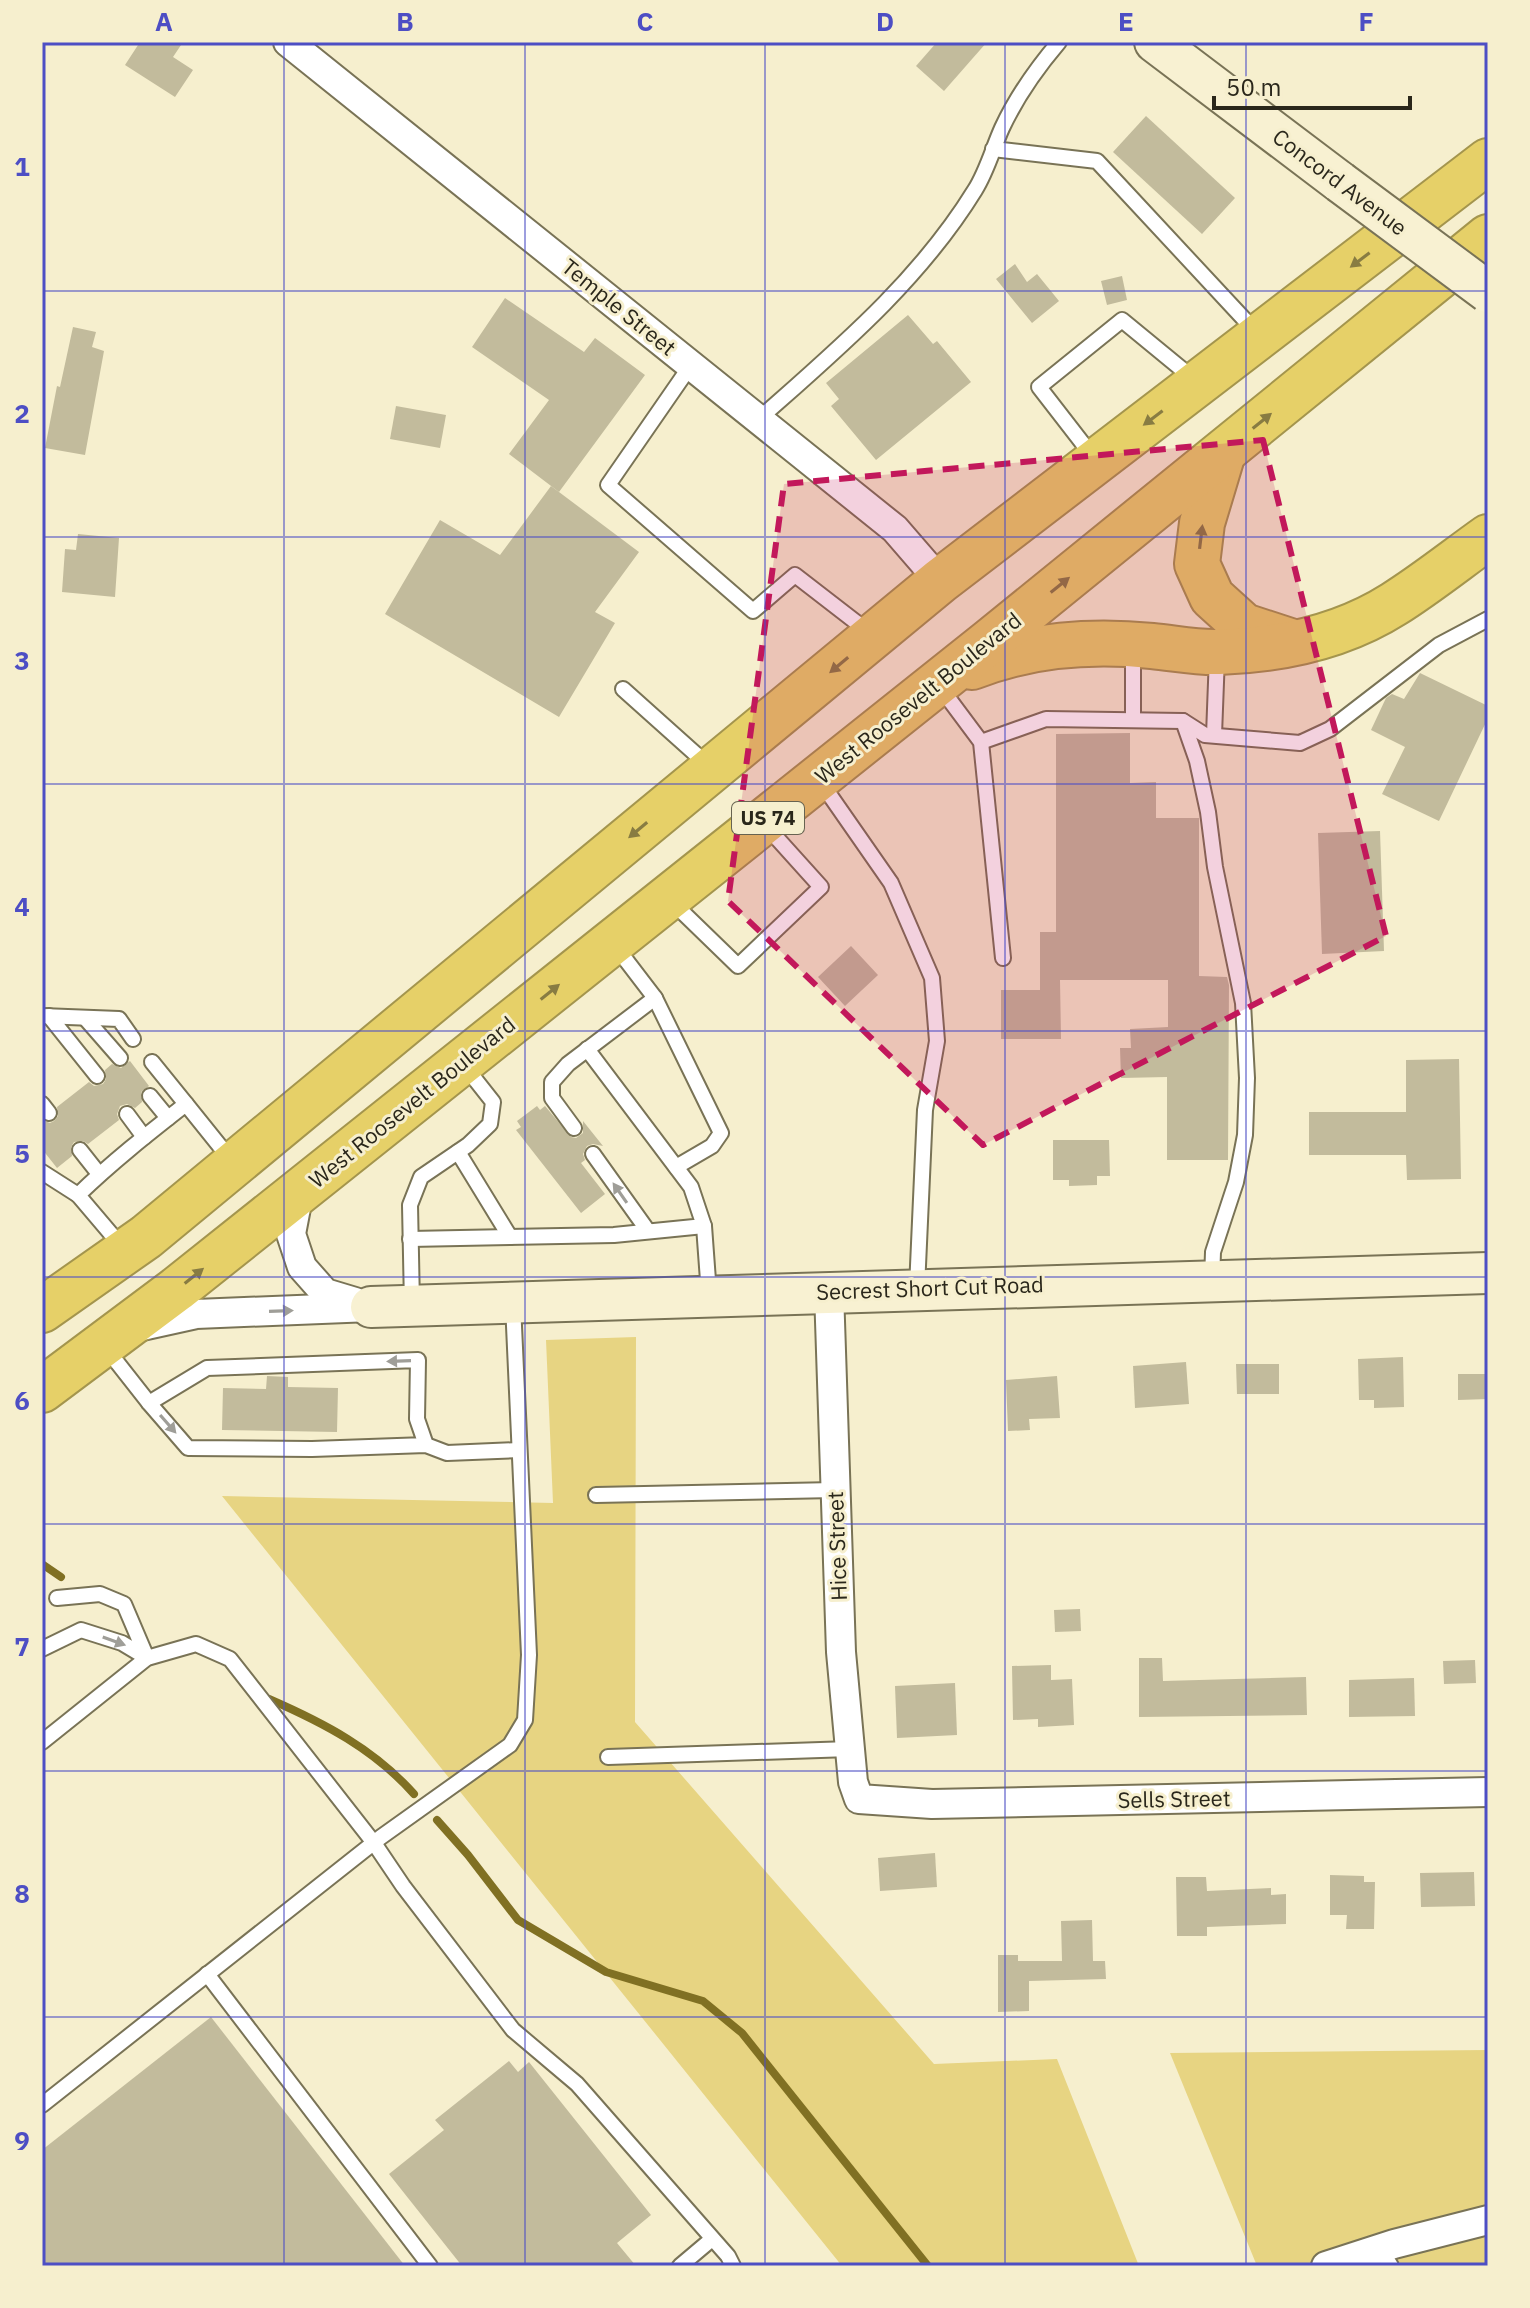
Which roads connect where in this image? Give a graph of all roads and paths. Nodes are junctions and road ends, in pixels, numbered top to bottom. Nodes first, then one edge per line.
1 (288, 42) edge
2 (1059, 42) edge
3 (1155, 42) edge
4 (993, 149) junction
5 (1488, 161) edge
6 (1488, 237) edge
7 (1488, 292) edge
8 (1260, 337) junction
9 (691, 365) junction
10 (1198, 383) junction
11 (759, 419) junction
12 (1223, 453) junction
13 (1097, 461) junction
14 (1488, 537) edge
15 (940, 581) junction
16 (1488, 619) edge
17 (873, 636) junction
18 (1231, 639) junction
19 (1140, 645) junction
20 (940, 681) junction
21 (623, 689) dead end
22 (1133, 720) junction
23 (1183, 721) junction
24 (1214, 735) junction
25 (981, 742) junction
26 (713, 769) junction
27 (818, 778) junction
28 (763, 823) junction
29 (668, 898) junction
30 (612, 942) junction
31 (1003, 958) dead end
32 (655, 998) junction
33 (46, 1016) edge
34 (85, 1018) junction
35 (133, 1039) dead end
36 (587, 1049) junction
37 (120, 1058) dead end
38 (152, 1062) dead end
39 (462, 1063) junction
40 (97, 1076) dead end
41 (150, 1096) dead end
42 (186, 1104) junction
43 (127, 1114) dead end
44 (168, 1118) junction
45 (574, 1128) dead end
46 (144, 1137) junction
47 (80, 1150) dead end
48 (458, 1152) junction
49 (593, 1154) dead end
50 (234, 1164) junction
51 (676, 1167) junction
52 (42, 1172) edge
53 (99, 1174) junction
54 (299, 1192) junction
55 (78, 1195) junction
56 (704, 1226) junction
57 (648, 1231) junction
58 (510, 1237) junction
59 (410, 1239) junction
60 (126, 1251) junction
61 (1488, 1273) edge
62 (1212, 1281) junction
63 (917, 1289) junction
64 (829, 1291) junction
65 (709, 1295) junction
66 (513, 1302) junction
67 (412, 1305) junction
68 (371, 1307) junction
69 (42, 1310) edge
70 (112, 1337) junction
71 (42, 1390) edge
72 (149, 1403) junction
73 (426, 1445) junction
74 (519, 1450) junction
75 (835, 1490) junction
76 (596, 1495) dead end
77 (57, 1598) dead end
78 (42, 1649) edge
79 (147, 1658) junction
80 (42, 1742) edge
81 (850, 1749) junction
82 (608, 1757) dead end
83 (1488, 1792) edge
84 (859, 1799) joint
85 (374, 1843) junction
86 (207, 1974) junction
87 (42, 2105) edge
88 (1488, 2220) edge
89 (712, 2239) junction
90 (1385, 2257) edge
91 (430, 2266) edge
92 (680, 2266) edge
93 (733, 2266) edge
94 (1326, 2266) edge

1 - 9 street, Temple Street
2 - 4 lane
3 - 7 street, Concord Avenue, bridge
4 - 8 lane
4 - 11 lane
5 -> 8 highway
12 -> 6 highway, West Roosevelt Boulevard / US 74
8 - 10 highway
9 - 11 street, Temple Street
9 - 17 lane
10 -> 13 highway
10 - 13 lane
11 - 15 street, Temple Street
18 -> 12 highway
20 -> 12 highway, West Roosevelt Boulevard / US 74
13 - 15 highway
14 - 18 highway
15 - 17 highway
16 - 24 lane
17 -> 26 highway
18 - 19 highway
18 - 24 lane
19 - 20 highway
19 - 22 lane
20 - 25 lane
20 - 27 highway, West Roosevelt Boulevard / US 74
21 - 26 lane
22 - 23 lane
22 - 25 lane
23 - 24 lane
23 - 62 lane
25 - 31 lane
26 -> 50 highway
27 - 28 highway, West Roosevelt Boulevard / US 74
27 - 63 lane
28 - 29 highway, West Roosevelt Boulevard / US 74
28 - 29 lane
29 - 30 highway, West Roosevelt Boulevard / US 74
30 - 32 lane
39 -> 30 highway, West Roosevelt Boulevard / US 74
32 - 36 lane
32 - 51 lane
33 - 34 lane
33 - 40 lane
34 - 35 lane
34 - 37 lane
36 - 45 lane
36 - 51 lane
38 - 42 lane
39 - 48 lane
39 - 54 highway, West Roosevelt Boulevard / US 74
41 - 44 lane
42 - 44 lane
42 - 50 lane
43 - 46 lane
44 - 46 lane
46 - 53 lane
47 - 53 lane
48 - 58 lane
48 - 59 lane
57 -> 49 lane
50 - 60 highway
51 - 56 lane
52 - 55 lane
53 - 55 lane
54 - 68 street, Secrest Short Cut Road
70 -> 54 highway, West Roosevelt Boulevard / US 74
55 - 60 lane
56 - 57 lane
56 - 65 lane
57 - 58 lane
58 - 59 lane
59 - 67 lane
60 - 69 highway
61 - 62 street, Secrest Short Cut Road
62 - 63 street, Secrest Short Cut Road
63 - 64 street, Secrest Short Cut Road
64 - 65 street, Secrest Short Cut Road
64 - 75 street, Hice Street
65 - 66 street, Secrest Short Cut Road
66 - 67 street, Secrest Short Cut Road
66 - 74 lane
67 - 68 street, Secrest Short Cut Road
70 -> 68 street, Secrest Short Cut Road
70 - 71 highway, West Roosevelt Boulevard / US 74
70 - 72 lane
72 -> 73 lane
73 -> 72 lane
73 - 74 lane
74 - 85 lane
75 - 76 lane
75 - 81 street, Hice Street
77 - 79 lane
78 -> 79 lane
79 - 80 lane
79 - 85 lane
81 - 82 lane
81 - 84 street, Hice Street
83 - 84 street, Sells Street
85 - 86 lane
85 - 89 lane
86 - 87 lane
86 - 91 lane
88 - 90 street
89 - 92 lane
89 - 93 lane
90 - 94 street

